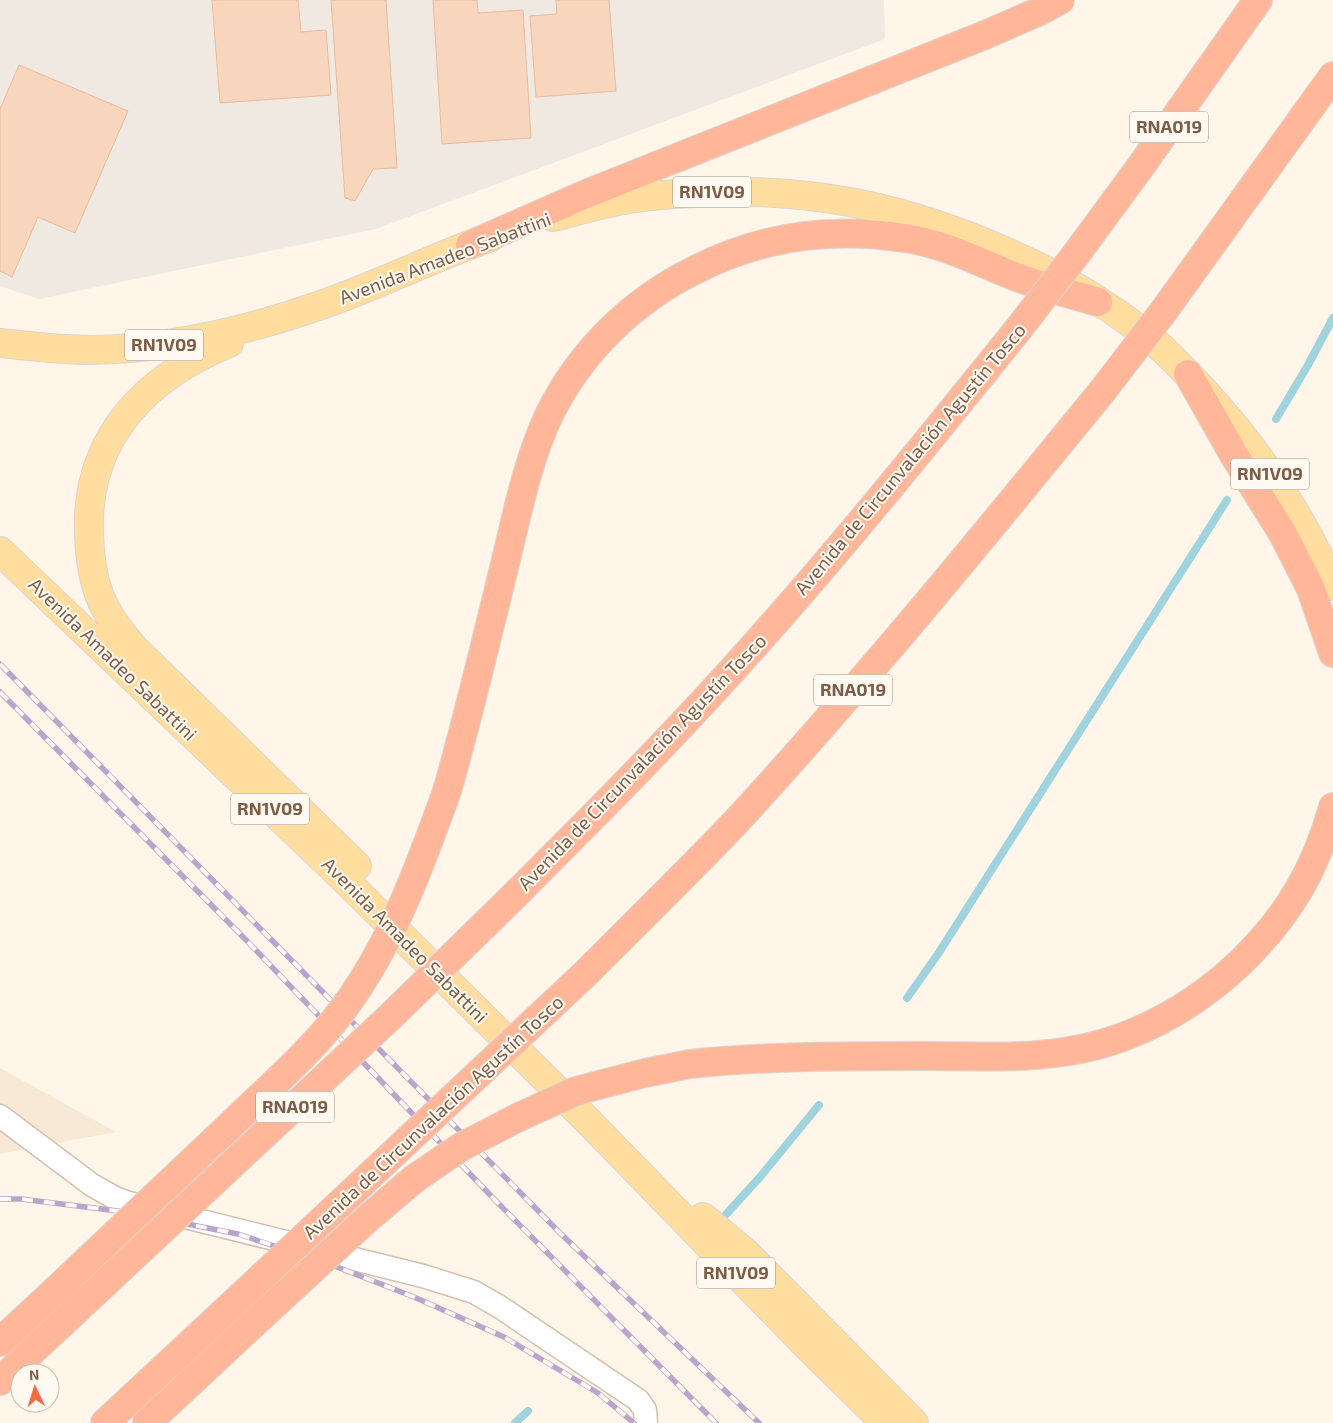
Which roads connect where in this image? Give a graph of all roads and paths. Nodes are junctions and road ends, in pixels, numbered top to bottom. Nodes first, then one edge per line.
1 (1060, 0) edge
2 (1258, 0) edge
3 (1333, 76) edge
4 (470, 245) junction
5 (1098, 302) junction
6 (323, 304) junction
7 (0, 343) edge
8 (1188, 374) junction
9 (0, 551) edge
10 (1333, 586) edge
11 (1333, 653) edge
12 (1333, 807) edge
13 (536, 1070) junction
14 (0, 1116) edge
15 (588, 1121) junction
16 (0, 1342) edge
17 (0, 1381) edge
18 (105, 1423) edge
19 (147, 1423) edge
20 (646, 1423) edge
21 (885, 1423) edge
22 (914, 1423) edge

1 - 4 highway
2 - 17 highway, Avenida de Circunvalación Agustín Tosco / RNA019, bridge
3 - 18 highway, Avenida de Circunvalación Agustín Tosco / RNA019, bridge
4 - 5 main road, Avenida Amadeo Sabattini / RN1V09
4 - 6 main road, Avenida Amadeo Sabattini / RN1V09
5 - 8 main road, Avenida Amadeo Sabattini / RN1V09
5 - 16 highway, bridge
6 - 7 main road, Avenida Amadeo Sabattini / RN1V09
6 - 13 main road
8 - 10 main road, Avenida Amadeo Sabattini / RN1V09
8 - 11 highway
9 - 13 main road, Avenida Amadeo Sabattini / RN1V09
12 - 19 highway, bridge
13 - 15 main road, Avenida Amadeo Sabattini / RN1V09
14 - 20 street
15 - 21 main road, Avenida Amadeo Sabattini / RN1V09
15 - 22 main road

